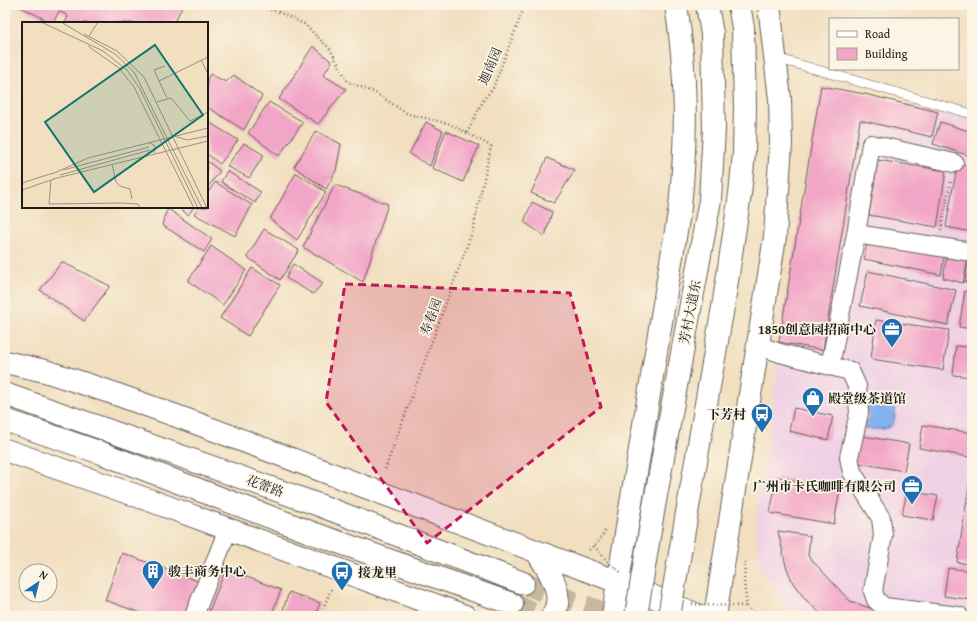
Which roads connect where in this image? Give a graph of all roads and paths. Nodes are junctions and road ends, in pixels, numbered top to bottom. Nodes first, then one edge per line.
1 (251, 5) edge
2 (525, 5) edge
3 (676, 5) edge
4 (707, 5) edge
5 (739, 5) edge
6 (769, 5) edge
7 (776, 58) junction
8 (972, 114) edge
9 (467, 132) junction
10 (954, 163) joint
11 (856, 234) junction
12 (938, 246) junction
13 (972, 252) edge
14 (757, 345) junction
15 (5, 362) edge
16 (830, 366) junction
17 (5, 394) edge
18 (5, 420) edge
19 (5, 450) edge
20 (377, 492) junction
21 (606, 528) dead end
22 (228, 529) junction
23 (538, 552) junction
24 (585, 552) dead end
25 (745, 561) dead end
26 (339, 570) junction
27 (618, 582) junction
28 (523, 583) tunnel mouth
29 (512, 604) tunnel mouth
30 (194, 616) edge
31 (320, 616) edge
32 (465, 616) edge
33 (552, 616) edge
34 (613, 616) edge
35 (636, 616) edge
36 (669, 616) edge
37 (700, 616) edge
38 (715, 616) edge
39 (757, 616) edge
40 (959, 616) edge

1 - 9 path
2 - 9 path, 迦南园
3 - 27 main road, 芳村大道东
4 - 35 main road, 芳村大道东, bridge
5 - 36 main road, bridge
6 - 7 main road
7 - 8 lane
7 - 14 main road
9 - 20 path, 寿春园
10 - 11 street
10 - 12 path
11 - 12 street
11 - 16 street
12 - 13 street
14 - 16 street
14 - 38 main road
15 - 20 main road
16 - 40 street
17 - 28 main road, 花蕾路
18 - 29 main road, 花蕾路
19 - 22 main road
20 - 23 main road
21 - 24 path
22 - 26 main road
22 - 30 street
23 - 27 main road
23 - 33 main road
25 - 39 path
26 - 31 path
26 - 32 main road
27 - 34 main road, 芳村大道东
27 - 37 main road

